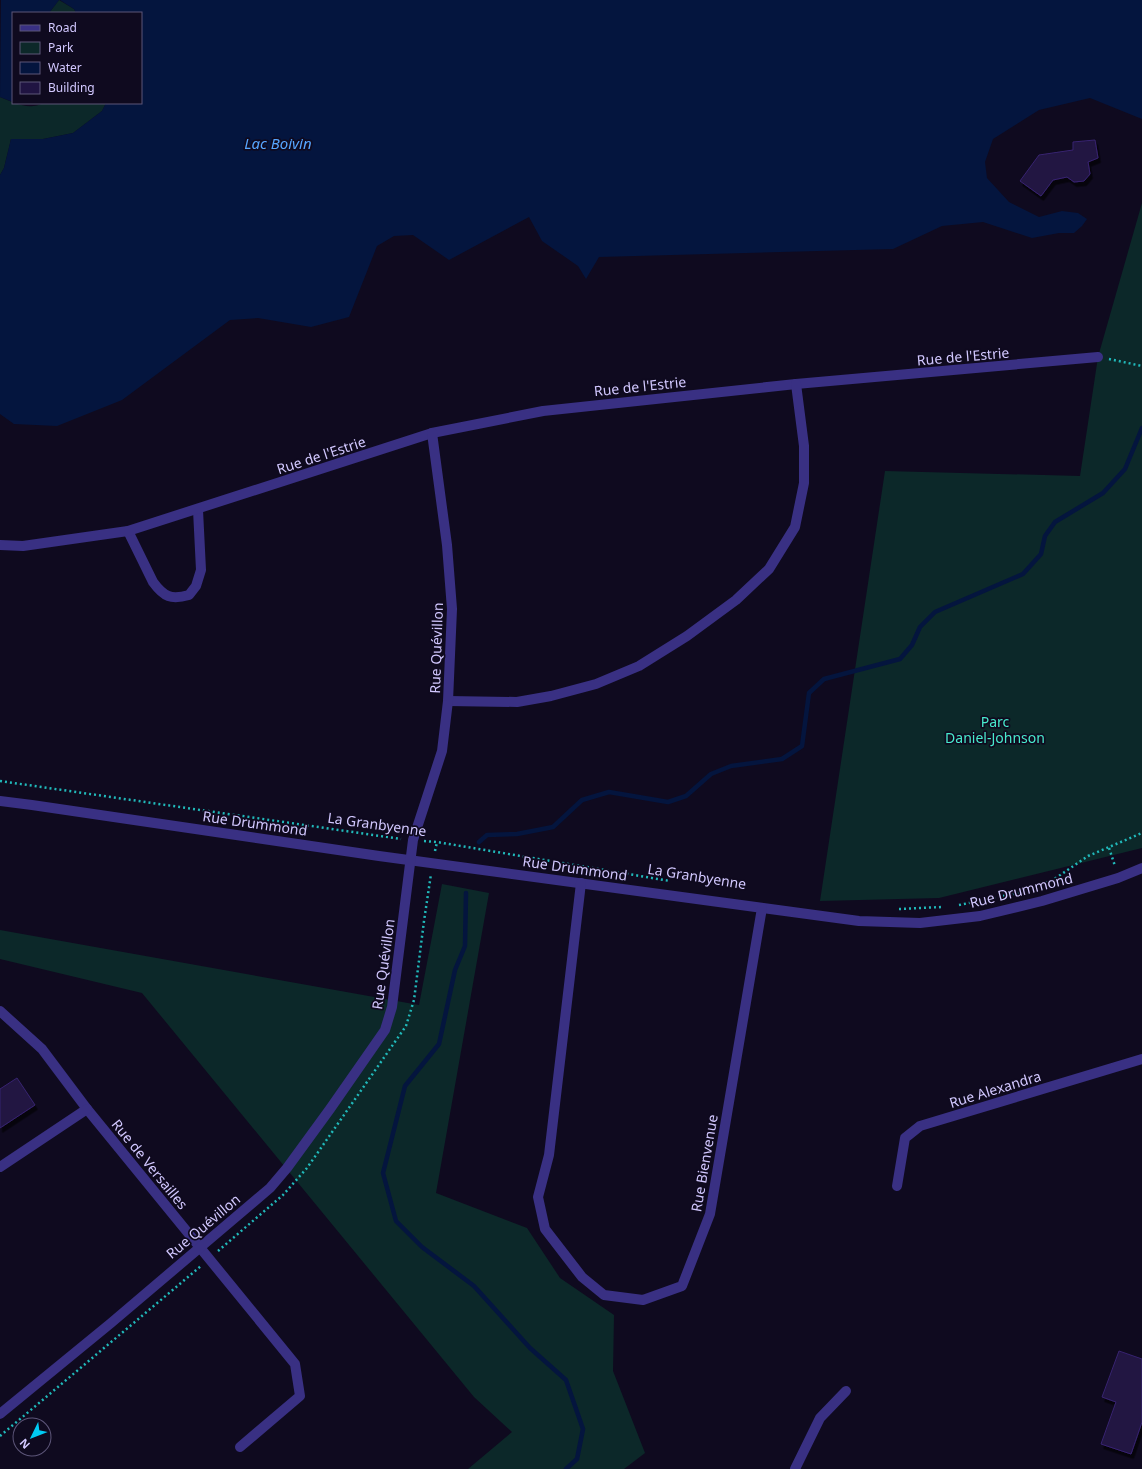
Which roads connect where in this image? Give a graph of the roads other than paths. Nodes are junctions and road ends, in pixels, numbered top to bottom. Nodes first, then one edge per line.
1 (1098, 357) road end
2 (796, 384) junction
3 (432, 433) junction
4 (198, 510) junction
5 (128, 531) junction
6 (0, 545) edge
7 (448, 701) junction
8 (0, 801) edge
9 (411, 860) junction
10 (1141, 871) edge
11 (581, 883) junction
12 (762, 908) junction
13 (0, 1011) edge
14 (1142, 1059) edge
15 (87, 1109) junction
16 (0, 1167) edge
17 (896, 1186) dead end
18 (200, 1246) junction
19 (846, 1391) dead end
20 (0, 1414) edge
21 (240, 1447) dead end
22 (795, 1469) edge

1 - 2 street, Rue de l'Estrie
2 - 3 street, Rue de l'Estrie
2 - 7 street
3 - 4 street, Rue de l'Estrie
3 - 7 street, Rue Quévillon
4 - 5 street, Rue de l'Estrie
4 - 5 street
5 - 6 street, Rue de l'Estrie
7 - 9 street, Rue Quévillon
8 - 9 street, Rue Drummond
9 - 11 street, Rue Drummond
9 - 18 street, Rue Quévillon
10 - 12 street, Rue Drummond
11 - 12 street, Rue Drummond
11 - 12 street, Rue Bienvenue
13 - 15 street, Rue de Versailles
14 - 17 street, Rue Alexandra
15 - 16 street
15 - 18 street, Rue de Versailles
18 - 20 street, Rue Quévillon
18 - 21 street, Rue de Versailles
19 - 22 street

